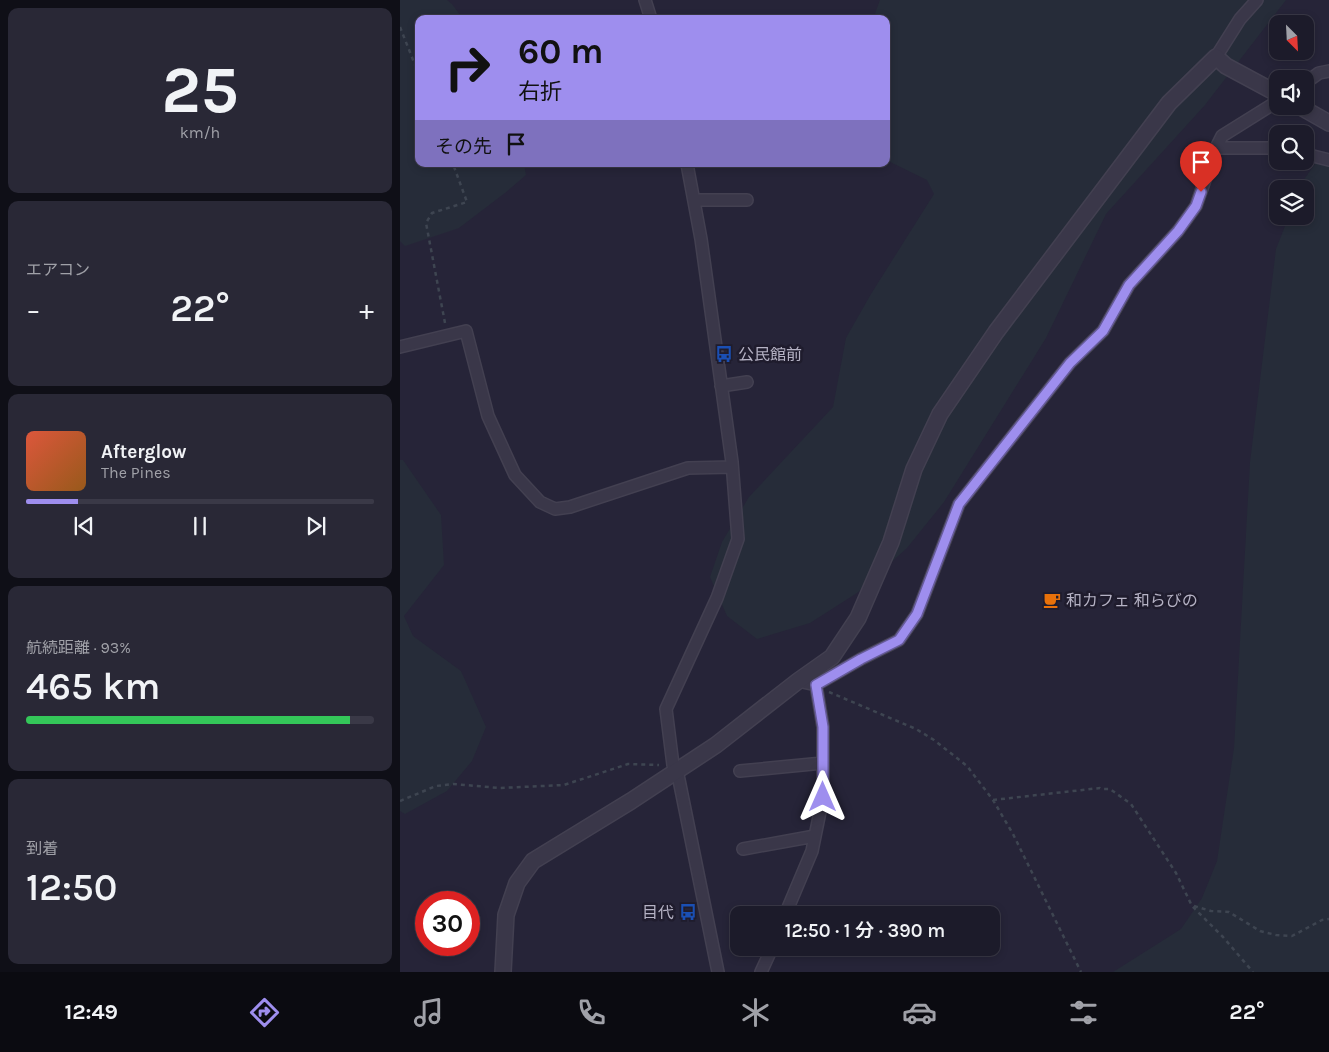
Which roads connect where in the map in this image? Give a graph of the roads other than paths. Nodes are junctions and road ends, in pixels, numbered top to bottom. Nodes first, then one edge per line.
1 (645, 0) edge
2 (1257, 0) edge
3 (650, 15) edge
4 (1221, 61) junction
5 (1329, 71) edge
6 (1314, 76) edge
7 (1269, 89) edge
8 (1269, 107) edge
9 (1314, 114) edge
10 (1329, 122) edge
11 (1216, 148) junction
12 (1269, 148) edge
13 (1314, 156) edge
14 (1329, 160) edge
15 (688, 167) edge
16 (694, 200) junction
17 (747, 200) dead end
18 (400, 347) edge
19 (747, 382) dead end
20 (721, 386) junction
21 (732, 467) junction
22 (798, 681) junction
23 (816, 685) junction
24 (823, 763) junction
25 (675, 768) junction
26 (740, 771) dead end
27 (815, 836) junction
28 (743, 849) dead end
29 (789, 906) edge
30 (768, 956) edge
31 (503, 972) edge
32 (718, 972) edge
33 (761, 972) edge

1 - 3 street
2 - 4 street
4 - 7 street
4 - 22 street
5 - 6 street
8 - 11 street
9 - 10 street
11 - 12 street
11 - 23 street
13 - 14 street
15 - 16 street
16 - 17 street
16 - 20 street
18 - 21 street
19 - 20 street
20 - 21 street
21 - 25 street
22 - 23 street
22 - 25 street
23 - 24 street
24 - 26 street
24 - 27 street
25 - 31 street
25 - 32 street
27 - 28 street
27 - 29 street
30 - 33 street

